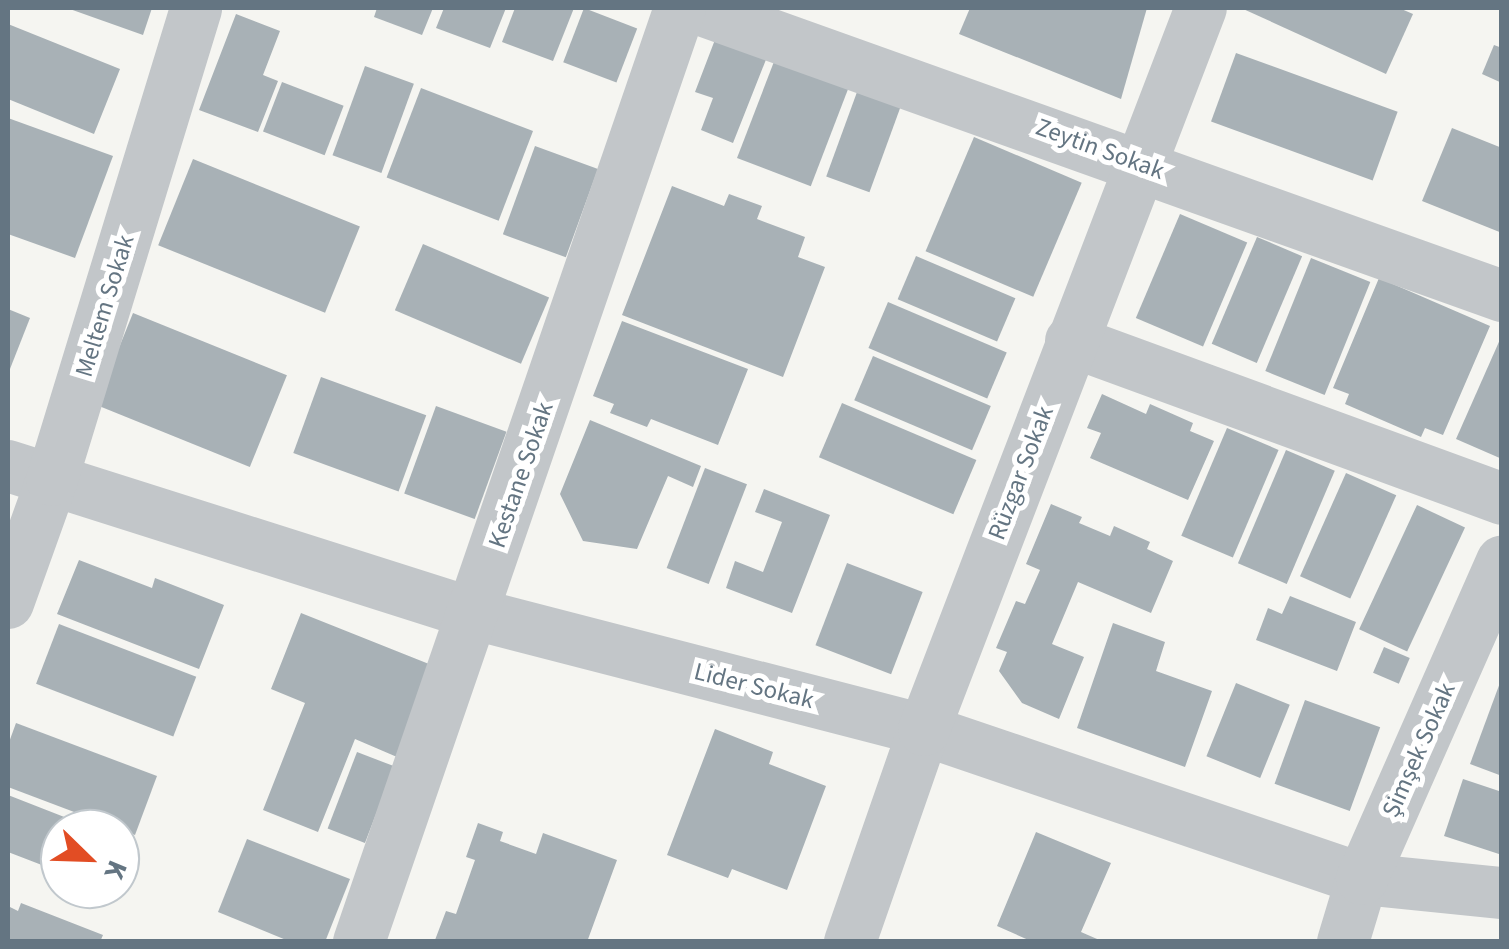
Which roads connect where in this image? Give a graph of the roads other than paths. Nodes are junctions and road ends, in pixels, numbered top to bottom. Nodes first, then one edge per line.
1 (196, 8) edge
2 (680, 8) edge
3 (696, 8) edge
4 (1201, 8) edge
5 (1139, 162) junction
6 (1502, 296) edge
7 (1071, 341) junction
8 (30, 473) edge
9 (1502, 499) edge
10 (1502, 562) edge
11 (8, 604) edge
12 (474, 614) junction
13 (924, 730) junction
14 (1362, 879) junction
15 (1502, 893) edge
16 (359, 942) edge
17 (850, 942) edge
18 (1343, 942) edge

1 - 8 street, Meltem Sokak
2 - 12 street, Kestane Sokak
3 - 5 street, Zeytin Sokak
4 - 5 street, Rüzgar Sokak
5 - 6 street, Zeytin Sokak
5 - 7 street, Rüzgar Sokak
7 - 9 street
7 - 13 street, Rüzgar Sokak
8 - 11 street, Meltem Sokak
8 - 12 street, Lider Sokak
10 - 14 street, Şimşek Sokak
12 - 13 street, Lider Sokak
12 - 16 street, Kestane Sokak
13 - 14 street, Lider Sokak
13 - 17 street, Rüzgar Sokak
14 - 15 street, Lider Sokak
14 - 18 street, Şimşek Sokak

